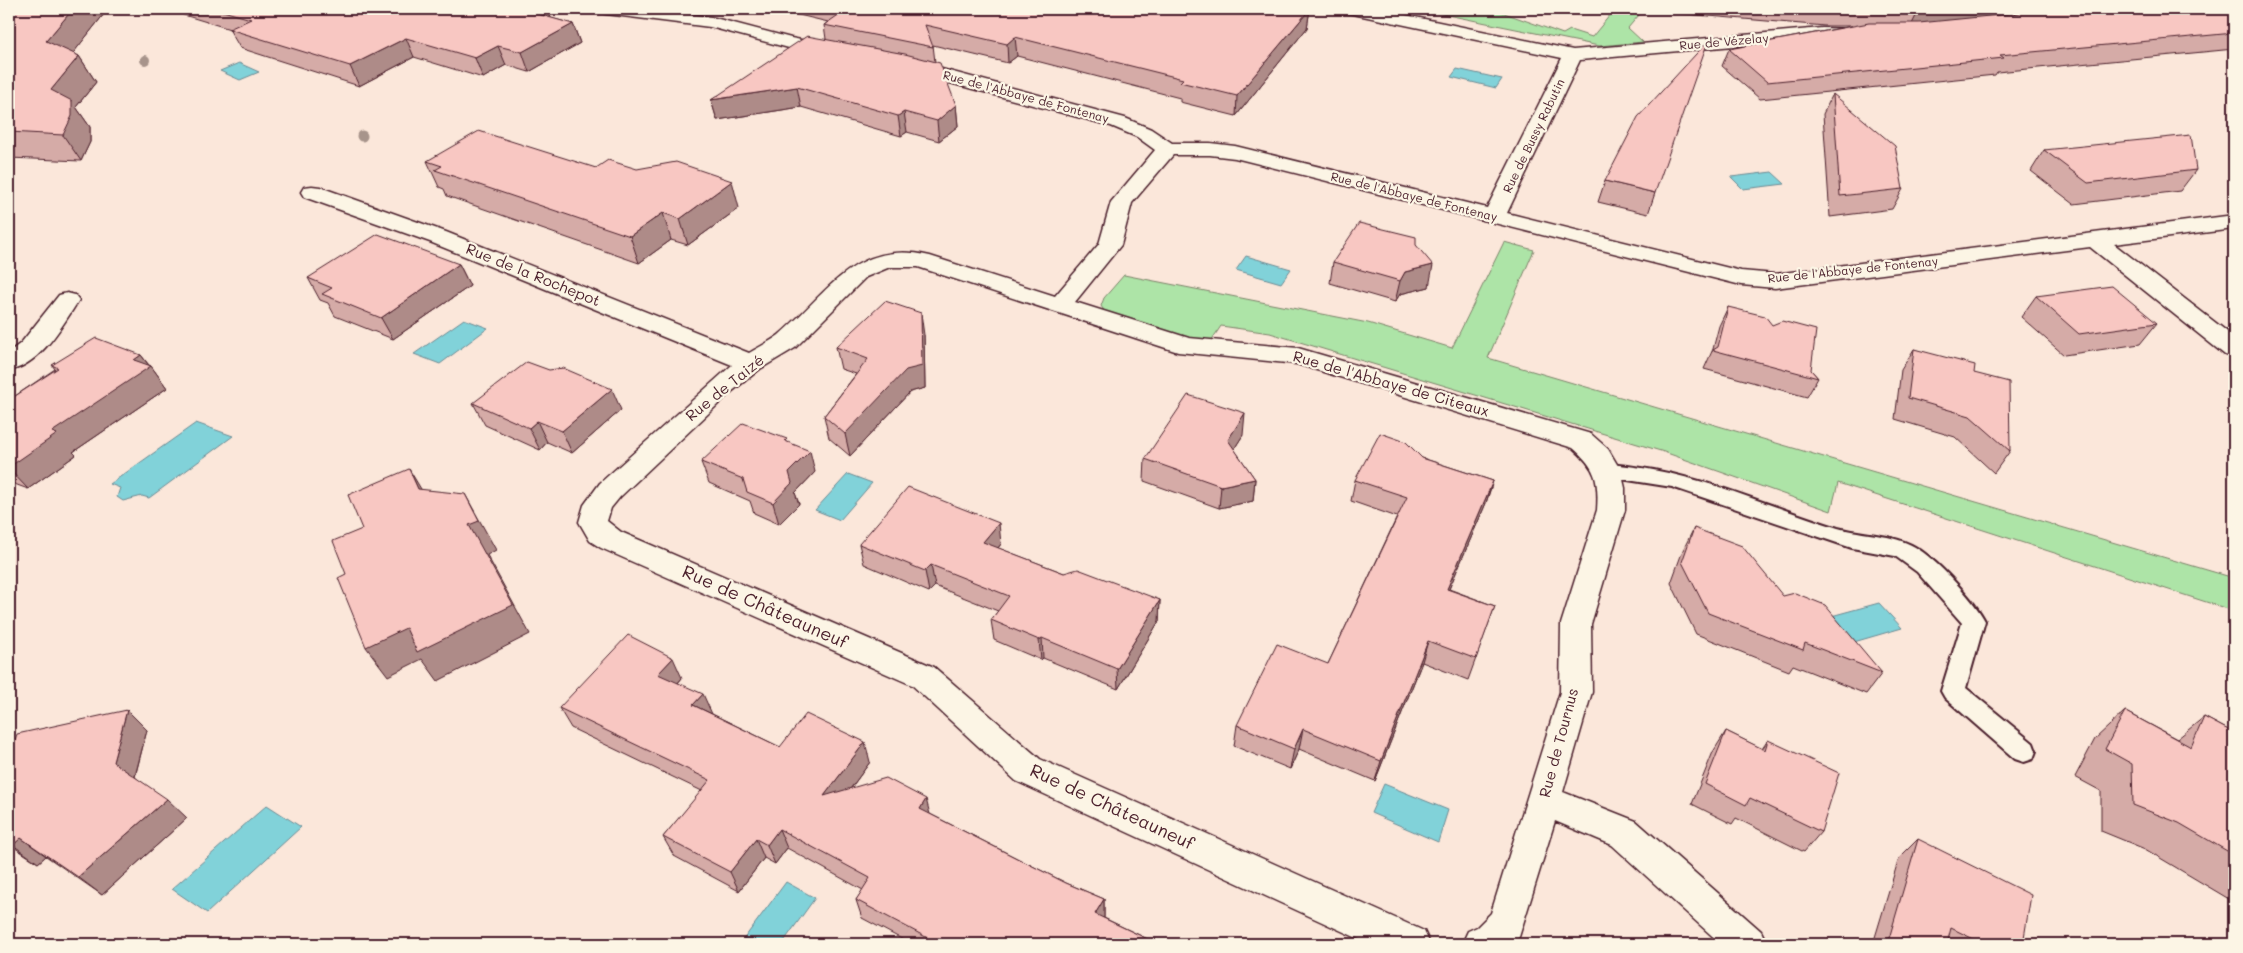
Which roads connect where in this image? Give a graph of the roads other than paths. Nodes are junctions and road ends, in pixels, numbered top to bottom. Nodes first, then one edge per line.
1 (606, 9) edge
2 (1353, 9) edge
3 (670, 13) edge
4 (1872, 33) edge
5 (853, 55) edge
6 (1573, 55) junction
7 (884, 61) edge
8 (1167, 149) junction
9 (312, 192) dead end
10 (1494, 217) junction
11 (2234, 222) edge
12 (2095, 240) junction
13 (898, 259) joint
14 (67, 300) dead end
15 (1060, 305) junction
16 (2234, 349) edge
17 (9, 363) edge
18 (751, 363) junction
19 (1609, 471) junction
20 (593, 522) joint
21 (2024, 751) dead end
22 (1544, 800) junction
23 (1411, 944) edge
24 (1481, 944) edge
25 (1748, 944) edge

1 - 3 street
2 - 6 street, Rue de Vézelay
3 - 5 street
4 - 6 street, Rue de Vézelay
6 - 10 street, Rue de Bussy Rabutin
7 - 8 street, Rue de l'Abbaye de Fontenay
8 - 10 street, Rue de l'Abbaye de Fontenay
8 - 15 street
9 - 18 street, Rue de la Rochepot
10 - 12 street, Rue de l'Abbaye de Fontenay
11 - 12 street, Rue de l'Abbaye de Fontenay
12 - 16 street
13 - 15 street, Rue de l'Abbaye de Citeaux
13 - 18 street, Rue de Taizé
14 - 17 street
15 - 19 street, Rue de l'Abbaye de Citeaux
18 - 20 street, Rue de Taizé
19 - 21 lane
19 - 22 street, Rue de Tournus
20 - 23 street, Rue de Châteauneuf
22 - 24 street, Rue de Tournus
22 - 25 street

